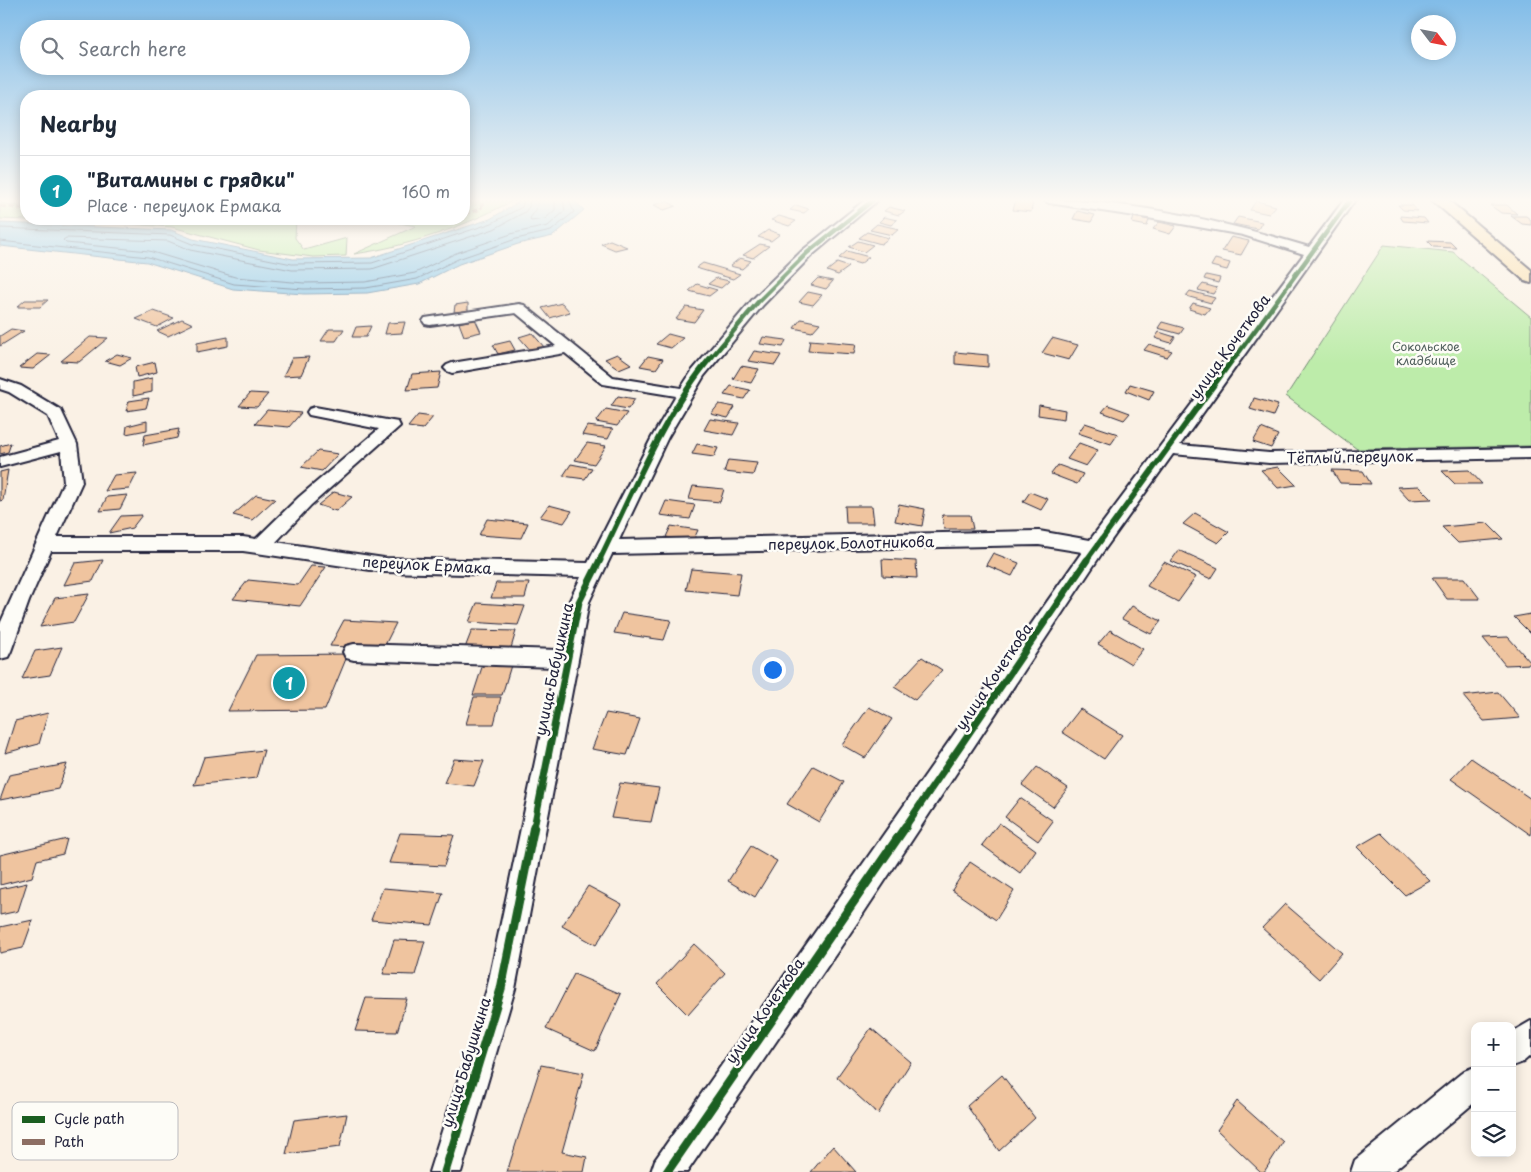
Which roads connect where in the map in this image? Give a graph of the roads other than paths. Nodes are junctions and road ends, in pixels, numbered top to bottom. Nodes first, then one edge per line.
1 (805, 255) edge
2 (1309, 255) edge
3 (1504, 255) edge
4 (1531, 278) edge
5 (430, 320) dead end
6 (567, 348) junction
7 (452, 368) dead end
8 (0, 384) edge
9 (686, 393) junction
10 (315, 412) dead end
11 (69, 444) junction
12 (1170, 449) junction
13 (1531, 453) edge
14 (0, 462) edge
15 (45, 544) junction
16 (261, 546) junction
17 (606, 548) junction
18 (1095, 548) junction
19 (594, 570) junction
20 (0, 651) edge
21 (354, 652) dead end
22 (567, 659) junction
23 (1531, 1036) edge
24 (1516, 1048) edge
25 (1471, 1085) edge
26 (445, 1172) edge
27 (667, 1172) edge
28 (1366, 1172) edge

1 - 9 street, улица Бабушкина
2 - 12 street, улица Кочеткова
3 - 4 main road
5 - 6 street
6 - 7 street
6 - 9 street
8 - 11 street
9 - 17 street, улица Бабушкина
10 - 16 street
11 - 14 street
11 - 15 street
12 - 13 street, Тёплый переулок
12 - 18 street, улица Кочеткова
15 - 16 street, переулок Ермака
15 - 20 street
16 - 19 street, переулок Ермака
17 - 18 street, переулок Болотникова
17 - 19 street, улица Бабушкина
18 - 27 street, улица Кочеткова
19 - 22 street, улица Бабушкина
21 - 22 street
22 - 26 street, улица Бабушкина
23 - 24 street
25 - 28 street

